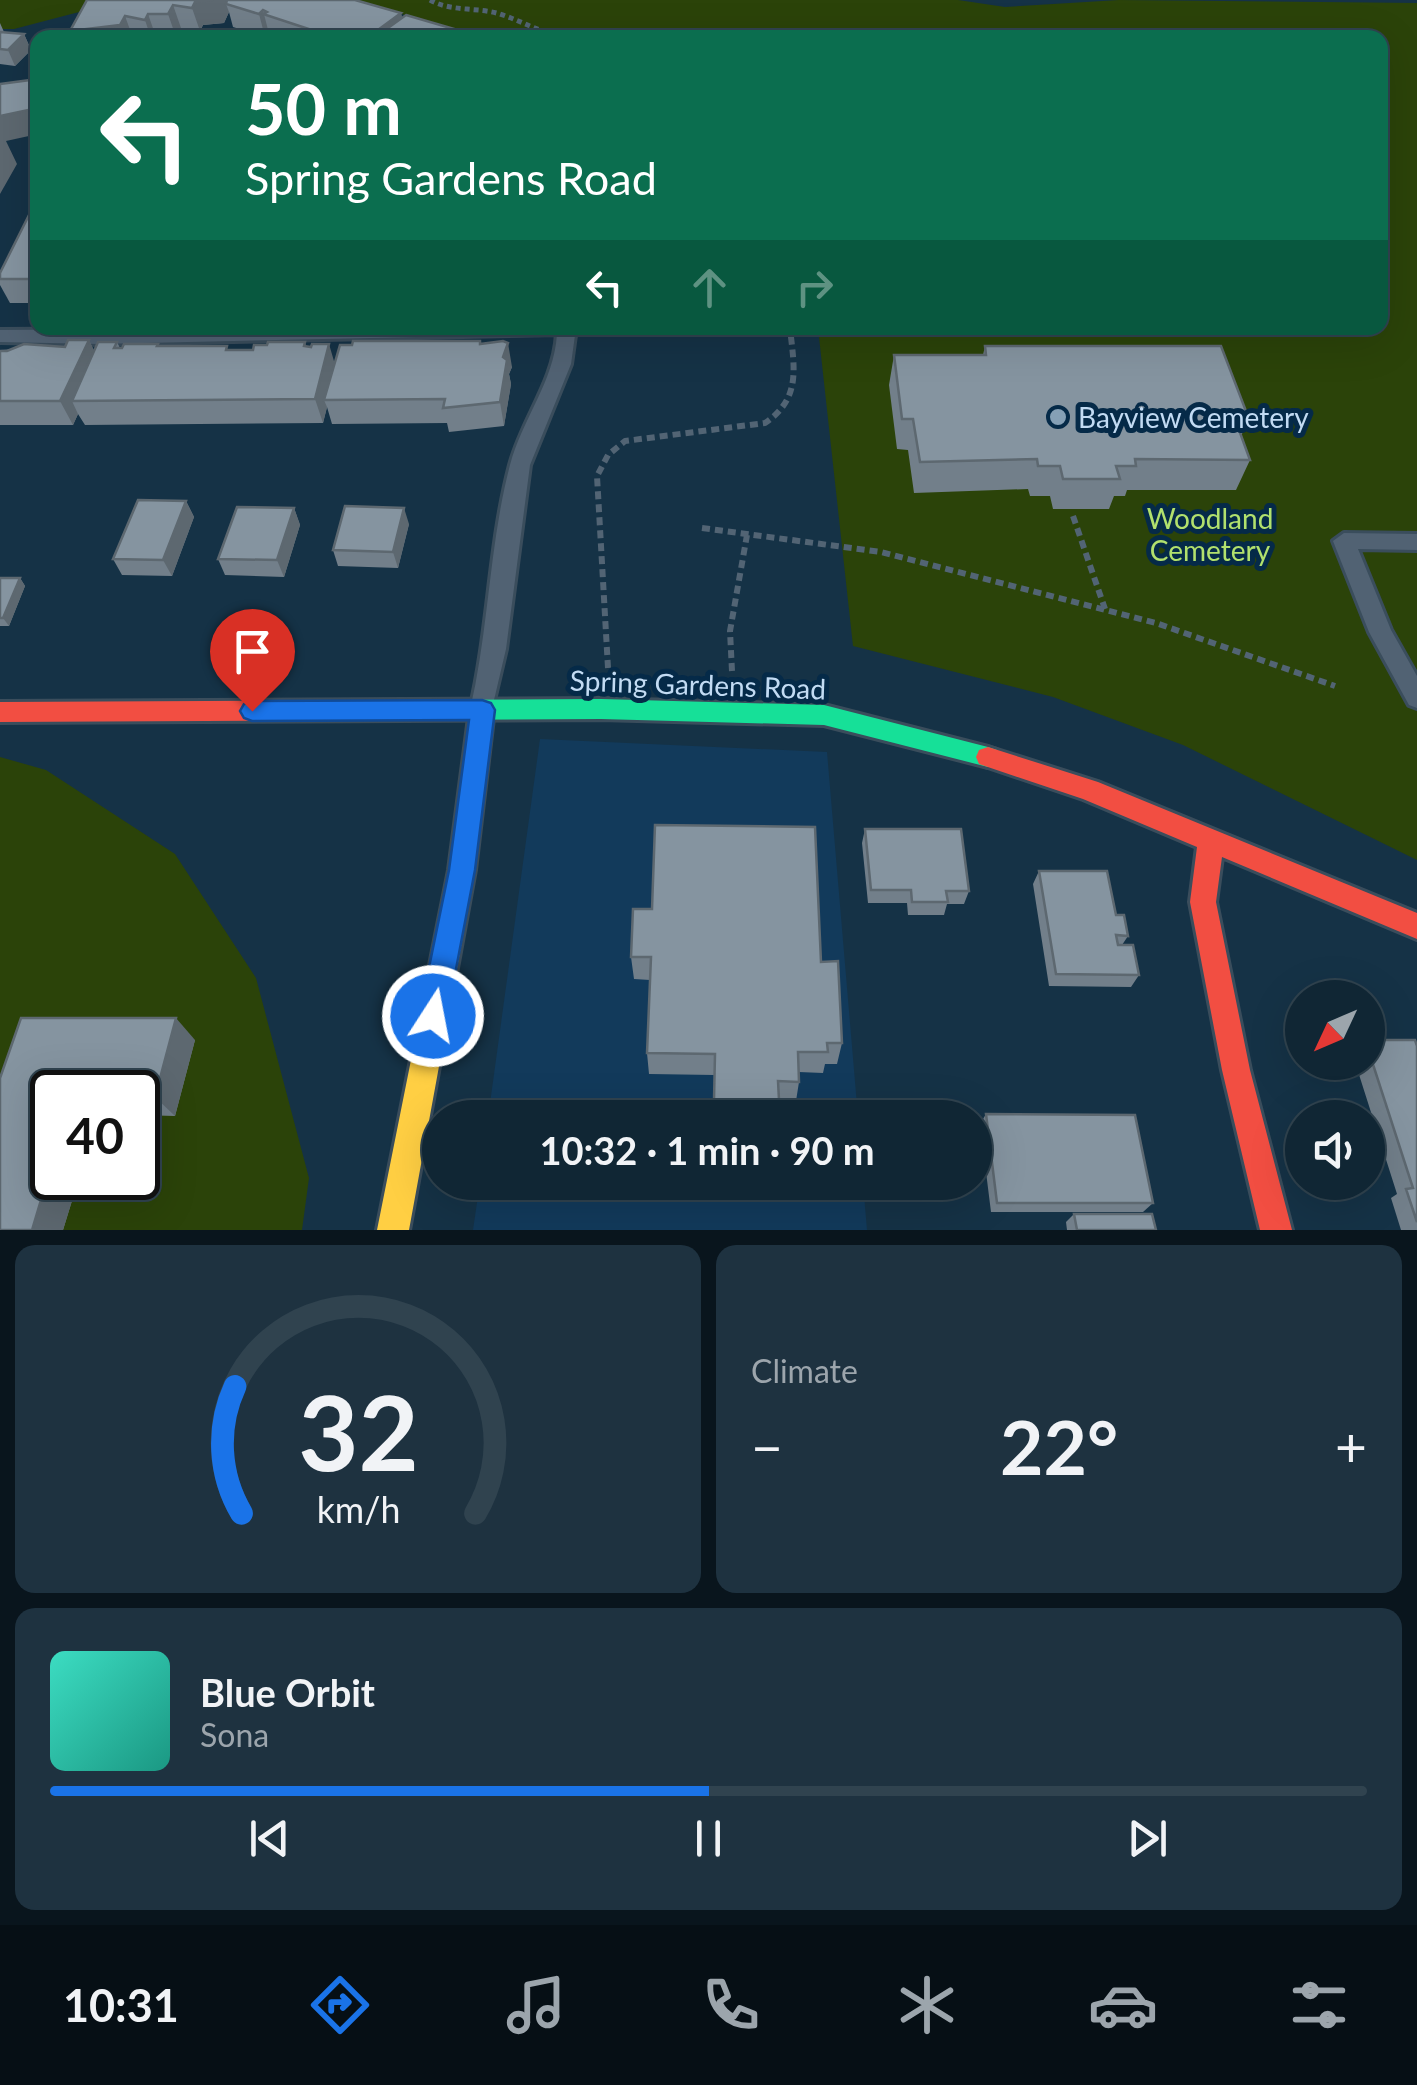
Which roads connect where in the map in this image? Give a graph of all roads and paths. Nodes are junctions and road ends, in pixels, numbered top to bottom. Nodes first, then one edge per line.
1 (430, 0) edge
2 (534, 30) edge
3 (30, 80) edge
4 (24, 86) edge
5 (34, 335) edge
6 (565, 335) edge
7 (790, 335) edge
8 (0, 336) edge
9 (1073, 516) edge
10 (702, 528) dead end
11 (748, 535) junction
12 (1417, 542) edge
13 (1106, 610) junction
14 (1336, 686) dead end
15 (1417, 698) edge
16 (601, 709) junction
17 (482, 710) junction
18 (0, 712) edge
19 (734, 712) junction
20 (1212, 840) junction
21 (1417, 926) edge
22 (393, 1230) edge
23 (1276, 1230) edge

1 - 2 path
3 - 4 path
5 - 8 lane
6 - 17 lane
7 - 16 path
9 - 13 path
10 - 11 path
11 - 13 path
11 - 19 path
12 - 15 lane
13 - 14 path
16 - 17 street, Spring Gardens Road
16 - 19 street, Spring Gardens Road
17 - 18 street, Spring Gardens Road
17 - 22 street
19 - 20 street, Spring Gardens Road
20 - 21 street, Spring Gardens Road
20 - 23 street

